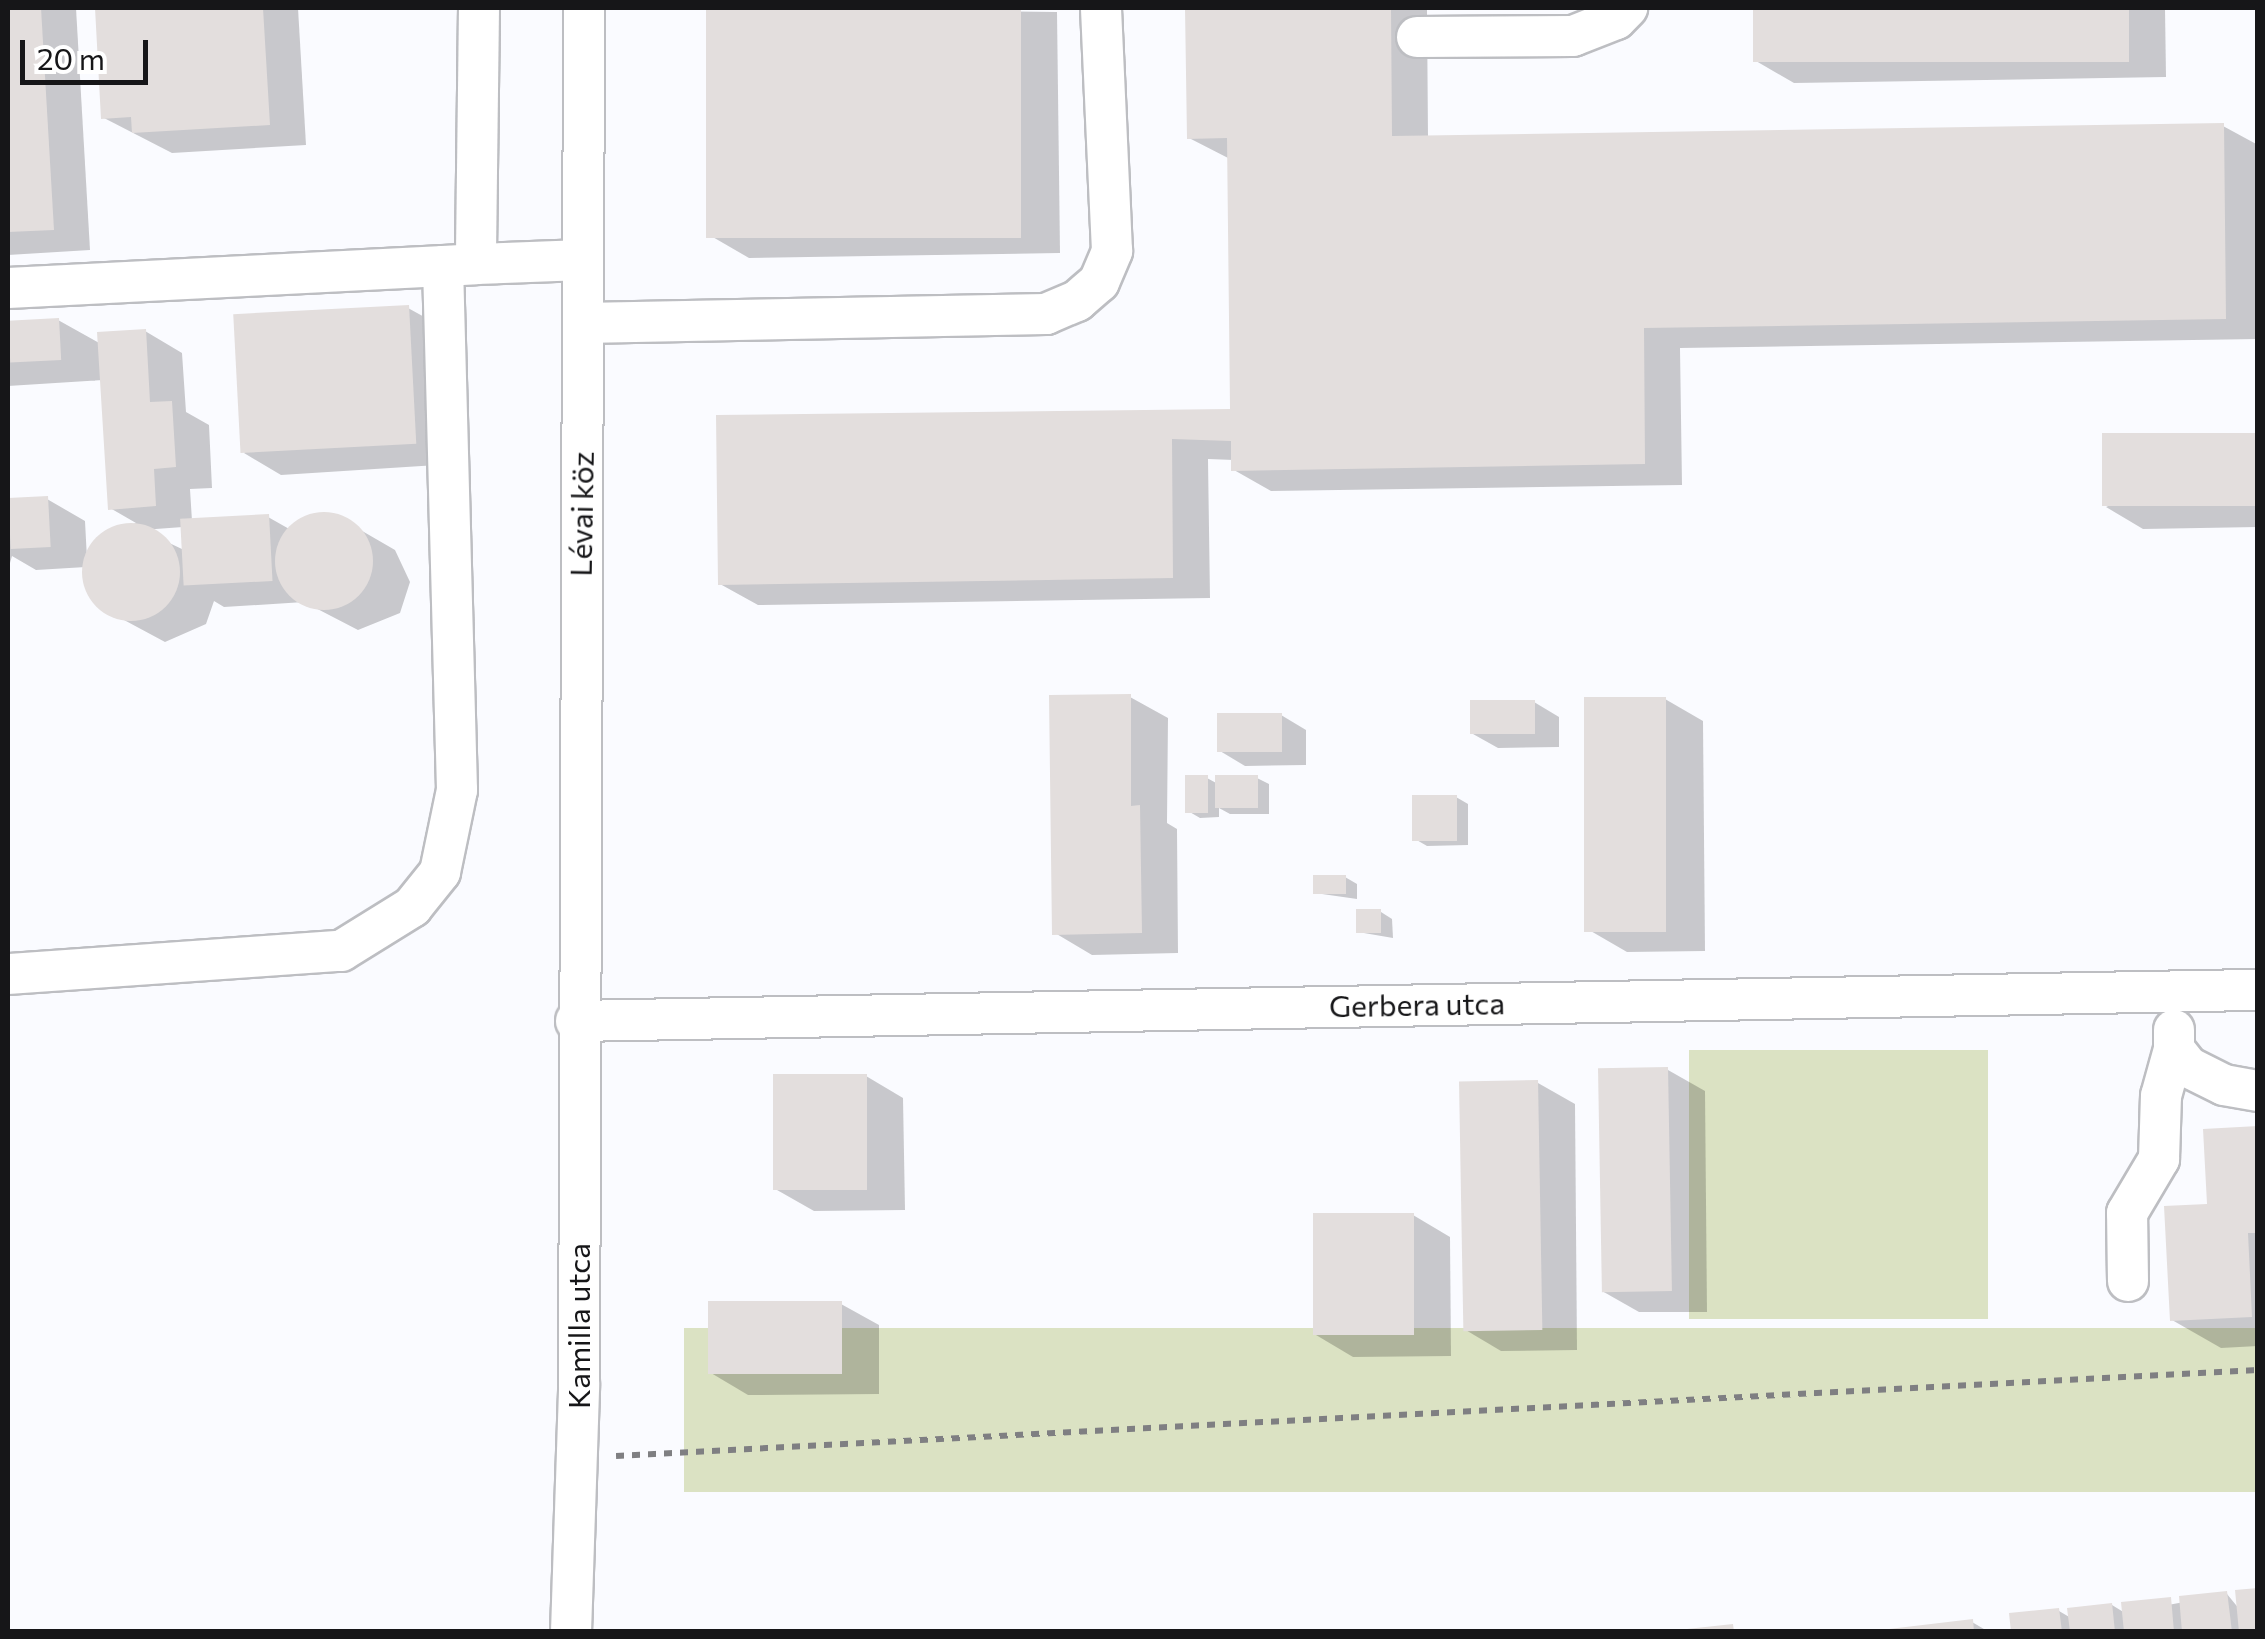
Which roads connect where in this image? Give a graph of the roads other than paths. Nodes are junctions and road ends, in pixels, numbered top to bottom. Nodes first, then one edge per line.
1 (479, 8) edge
2 (584, 8) edge
3 (1101, 8) edge
4 (1626, 8) edge
5 (1417, 37) dead end
6 (584, 260) junction
7 (460, 265) junction
8 (8, 288) edge
9 (583, 323) junction
10 (8, 974) edge
11 (2173, 988) junction
12 (2258, 990) edge
13 (576, 1021) junction
14 (2174, 1049) junction
15 (2258, 1091) edge
16 (2128, 1281) dead end
17 (571, 1632) edge

1 - 7 street
2 - 6 street, Lévai köz
3 - 9 street
4 - 5 street
6 - 7 street
6 - 9 street, Lévai köz
7 - 8 street
7 - 10 street
9 - 13 street, Lévai köz
11 - 12 street, Gerbera utca
11 - 13 street, Gerbera utca
11 - 14 street
13 - 17 street, Kamilla utca
14 - 15 street
14 - 16 street

